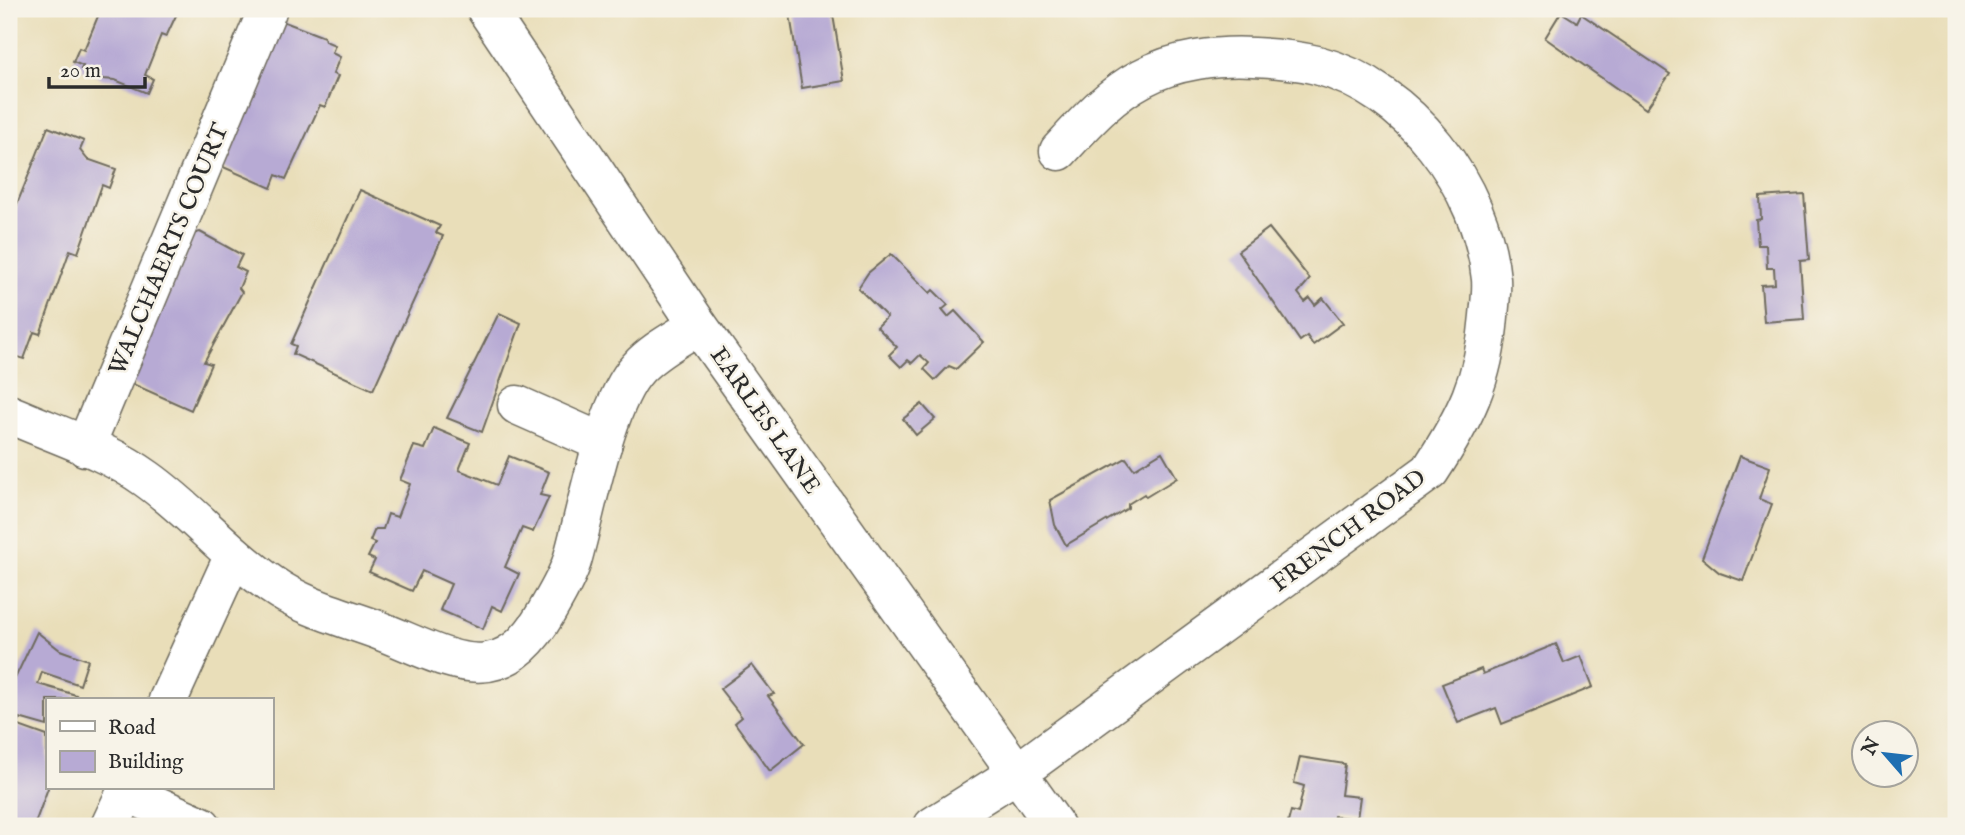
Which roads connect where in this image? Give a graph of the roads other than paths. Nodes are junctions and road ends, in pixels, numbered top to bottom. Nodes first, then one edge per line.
1 (486, 9) edge
2 (267, 11) dead end
3 (1059, 150) dead end
4 (698, 325) junction
5 (517, 405) dead end
6 (9, 414) edge
7 (603, 443) junction
8 (85, 447) junction
9 (234, 555) junction
10 (169, 698) edge
11 (1017, 773) junction
12 (121, 802) edge
13 (202, 826) edge
14 (933, 826) edge
15 (1055, 826) edge

1 - 4 street, EARLES LANE
2 - 8 street, WALCHAERTS COURT
3 - 11 street, FRENCH ROAD
4 - 7 street
4 - 11 street, EARLES LANE
5 - 7 street
6 - 8 street
7 - 9 street
8 - 9 street
9 - 10 street
11 - 14 street, FRENCH ROAD
11 - 15 street, EARLES LANE
12 - 13 street

